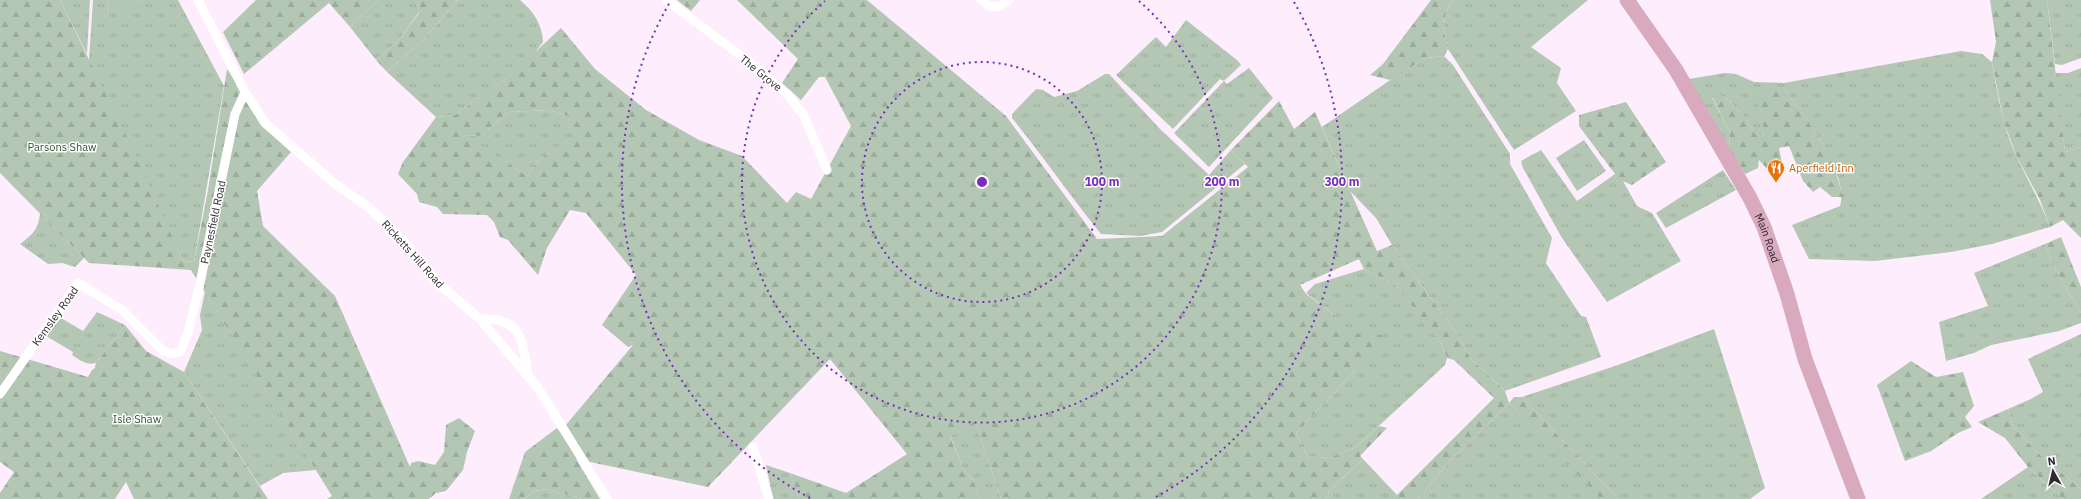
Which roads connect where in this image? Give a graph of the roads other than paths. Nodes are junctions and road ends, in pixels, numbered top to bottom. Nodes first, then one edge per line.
1 (198, 0) edge
2 (666, 0) edge
3 (981, 0) edge
4 (1009, 0) edge
5 (1627, 0) edge
6 (244, 92) junction
7 (827, 170) dead end
8 (480, 319) junction
9 (181, 351) joint
10 (528, 376) junction
11 (0, 394) edge
12 (753, 447) dead end
13 (607, 499) edge
14 (769, 499) edge
15 (1858, 499) edge

1 - 6 street, Ricketts Hill Road
2 - 7 street, The Grove
3 - 4 street
5 - 15 main road, Main Road
6 - 8 street, Ricketts Hill Road
6 - 9 street, Paynesfield Road
8 - 10 street, Ricketts Hill Road
8 - 10 street
9 - 11 street, Kemsley Road
10 - 13 street, Ricketts Hill Road
12 - 14 street

